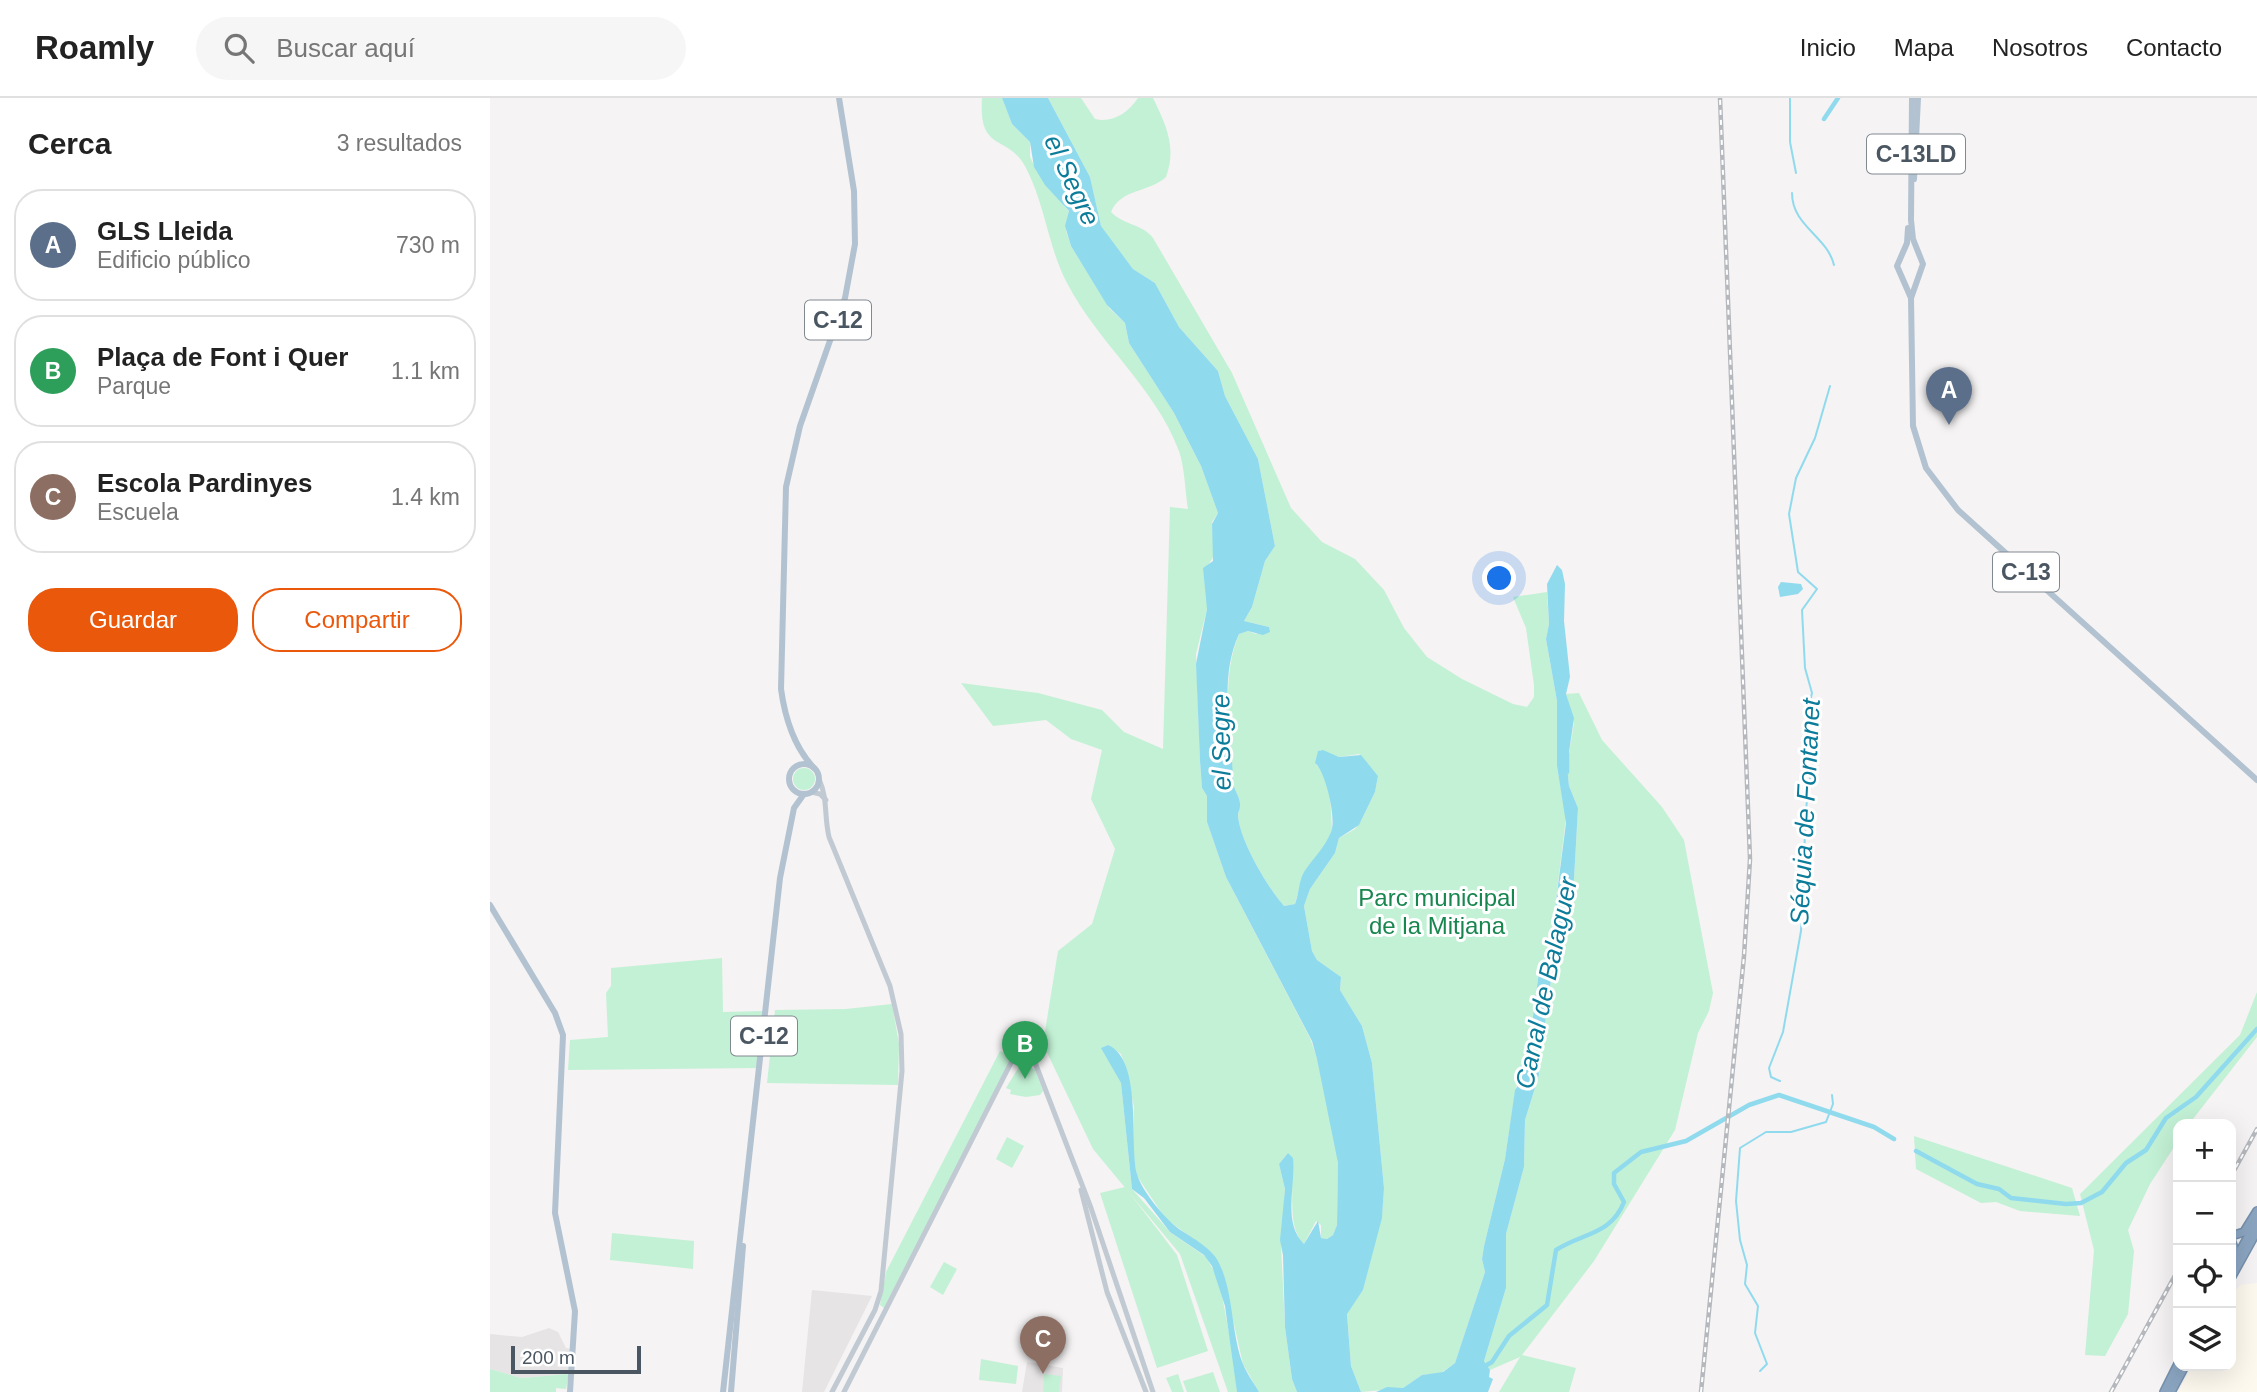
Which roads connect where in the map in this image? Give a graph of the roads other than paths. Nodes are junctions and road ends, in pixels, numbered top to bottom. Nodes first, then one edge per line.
1 (839, 98) edge
2 (1912, 98) edge
3 (1918, 98) edge
4 (1911, 209) junction
5 (1910, 220) junction
6 (1919, 254) junction
7 (1901, 255) junction
8 (1901, 274) junction
9 (1919, 274) junction
10 (1911, 298) junction
11 (799, 748) junction
12 (796, 767) junction
13 (814, 768) junction
14 (819, 779) junction
15 (2257, 780) edge
16 (792, 788) junction
17 (807, 793) junction
18 (827, 802) junction
19 (794, 808) junction
20 (490, 905) edge
21 (1017, 1059) junction
22 (1034, 1060) junction
23 (1080, 1180) junction
24 (2257, 1211) edge
25 (2257, 1220) edge
26 (2257, 1231) edge
27 (2236, 1235) edge
28 (2236, 1259) edge
29 (2236, 1269) edge
30 (739, 1276) junction
31 (875, 1310) junction
32 (883, 1314) junction
33 (1145, 1370) junction
34 (2174, 1371) edge
35 (2182, 1371) edge
36 (1138, 1374) junction
37 (1149, 1381) junction
38 (570, 1392) edge
39 (723, 1392) edge
40 (731, 1392) edge
41 (832, 1392) edge
42 (844, 1392) edge
43 (1146, 1392) edge
44 (1153, 1392) edge
45 (2164, 1392) edge
46 (2171, 1392) edge

1 - 11 main road, C-12
2 - 4 main road, C-13
3 - 4 main road, C-13LD
4 - 5 main road, C-13
5 - 6 main road, C-13
5 - 7 main road, C-13
6 - 7 main road
6 - 9 main road, C-13
7 - 8 main road, C-13
8 - 9 main road
8 - 10 main road, C-13
9 - 10 main road, C-13
10 - 15 main road, C-13
11 - 12 main road
11 - 13 main road
12 - 13 main road
12 - 16 main road
13 - 14 main road
14 - 17 main road
14 - 18 street
16 - 17 main road
16 - 19 main road
17 - 18 street
17 - 19 main road
18 - 31 street
19 - 30 main road, C-12
20 - 38 main road
21 - 22 street
21 - 22 street
21 - 32 street
22 - 23 street
23 - 33 street
23 - 36 street
24 - 27 highway
25 - 28 highway
26 - 29 highway
30 - 39 main road
30 - 40 main road
31 - 32 street
31 - 41 street
32 - 42 street
33 - 36 street
33 - 37 street
34 - 45 highway
35 - 46 highway
36 - 37 street
36 - 43 street
37 - 44 street

